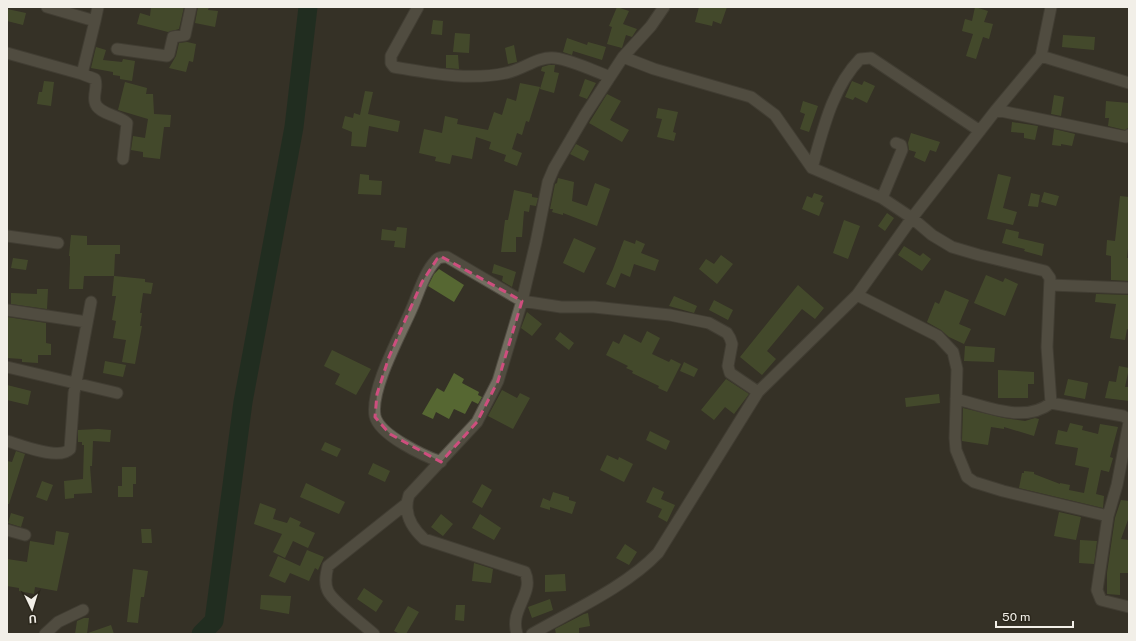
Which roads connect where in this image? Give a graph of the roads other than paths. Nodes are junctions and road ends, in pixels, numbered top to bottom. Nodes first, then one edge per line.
1 (47, 7) edge
2 (98, 7) edge
3 (191, 7) edge
4 (418, 7) edge
5 (664, 7) edge
6 (1051, 7) edge
7 (95, 21) junction
8 (117, 49) dead end
9 (7, 53) edge
10 (1041, 56) junction
11 (623, 57) junction
12 (82, 74) junction
13 (610, 77) junction
14 (1129, 83) edge
15 (996, 110) junction
16 (980, 131) junction
17 (1129, 135) edge
18 (896, 143) dead end
19 (123, 159) dead end
20 (812, 168) junction
21 (882, 198) junction
22 (912, 218) junction
23 (7, 236) edge
24 (58, 243) dead end
25 (1050, 285) junction
26 (1129, 288) edge
27 (857, 295) junction
28 (522, 301) junction
29 (91, 302) dead end
30 (7, 310) edge
31 (87, 322) junction
32 (7, 368) edge
33 (75, 383) junction
34 (758, 392) junction
35 (117, 394) dead end
36 (956, 399) junction
37 (1051, 403) junction
38 (1128, 436) edge
39 (7, 441) edge
40 (441, 462) junction
41 (406, 504) junction
42 (1108, 516) junction
43 (7, 530) edge
44 (25, 534) dead end
45 (1129, 607) edge
46 (83, 610) dead end
47 (45, 634) edge
48 (374, 634) edge
49 (517, 634) edge
50 (532, 634) edge

1 - 7 street
2 - 7 street
3 - 8 street
4 - 13 street
5 - 11 street
6 - 10 street
7 - 12 street
9 - 12 street
10 - 14 street
10 - 15 street
11 - 13 street
11 - 20 street
12 - 19 street
13 - 28 street
15 - 16 street
15 - 17 street
16 - 20 street
16 - 22 street
18 - 21 street
20 - 21 street
21 - 22 street
22 - 25 street
22 - 27 street
23 - 24 street
25 - 26 street
25 - 37 street
27 - 34 street
27 - 36 street
28 - 34 street
28 - 40 street
28 - 40 street
29 - 31 street
30 - 31 street
31 - 33 street
32 - 33 street
33 - 35 street
33 - 39 street
34 - 50 street
36 - 37 street
36 - 42 street
37 - 38 street
38 - 42 street
40 - 41 street
41 - 48 street
41 - 49 street
42 - 45 street
43 - 44 street
46 - 47 street

